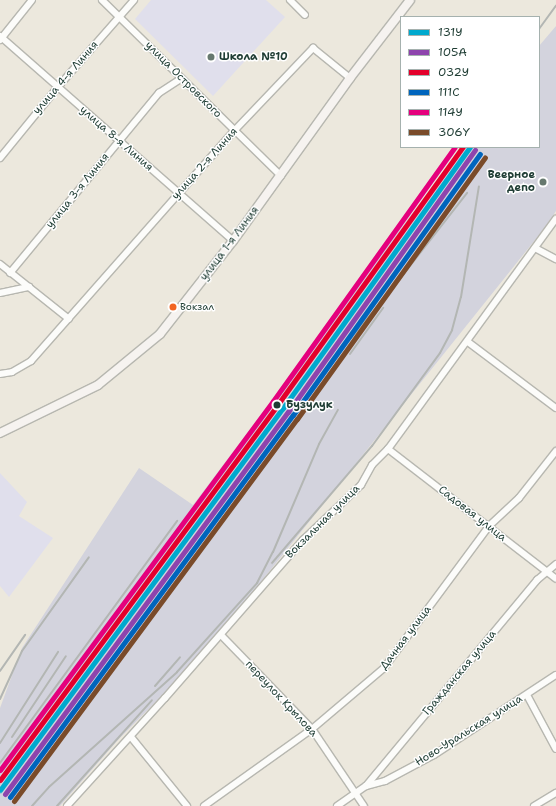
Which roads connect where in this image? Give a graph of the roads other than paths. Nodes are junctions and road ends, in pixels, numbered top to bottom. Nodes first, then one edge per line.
1 (32, 0) edge
2 (102, 0) edge
3 (134, 0) edge
4 (290, 0) edge
5 (410, 0) edge
6 (305, 15) dead end
7 (120, 17) junction
8 (1, 38) edge
9 (182, 78) junction
10 (350, 78) junction
11 (57, 88) junction
12 (234, 131) junction
13 (118, 141) junction
14 (0, 158) edge
15 (281, 176) junction
16 (178, 194) junction
17 (556, 219) edge
18 (233, 241) junction
19 (535, 248) junction
20 (556, 259) edge
21 (0, 264) edge
22 (10, 273) junction
23 (29, 288) junction
24 (0, 293) edge
25 (69, 319) junction
26 (468, 342) junction
27 (0, 374) edge
28 (556, 408) edge
29 (0, 432) edge
30 (388, 449) junction
31 (556, 451) edge
32 (489, 526) junction
33 (556, 564) edge
34 (549, 573) junction
35 (556, 579) edge
36 (220, 635) junction
37 (556, 675) edge
38 (527, 695) junction
39 (312, 729) junction
40 (131, 737) junction
41 (556, 748) edge
42 (366, 786) junction
43 (356, 792) junction
44 (556, 793) edge
45 (67, 806) edge
46 (187, 806) edge
47 (204, 806) edge
48 (337, 806) edge
49 (364, 806) edge
50 (534, 806) edge

1 - 8 street
2 - 7 street, улица Островского
3 - 7 street, улица 4-я Линия
4 - 6 street
5 - 10 main road, улица 1-я Линия
7 - 9 street, улица Островского
7 - 11 street, улица 4-я Линия
8 - 11 street, улица 8-я Линия
9 - 12 street, улица Островского
9 - 13 street, улица 3-я Линия
10 - 12 street, улица 2-я Линия
10 - 15 main road, улица 1-я Линия
11 - 13 street, улица 8-я Линия
11 - 14 street, улица 4-я Линия
12 - 15 street, улица Островского
12 - 16 street, улица 2-я Линия
13 - 16 street, улица 8-я Линия
13 - 22 street, улица 3-я Линия
15 - 18 main road, улица 1-я Линия
16 - 18 street, улица 8-я Линия
16 - 25 street, улица 2-я Линия
17 - 19 street, Вокзальная улица
18 - 29 main road, улица 1-я Линия
19 - 20 street
19 - 26 street, Вокзальная улица
21 - 22 street
22 - 23 street
23 - 24 street
23 - 25 street
25 - 27 street, улица 2-я Линия
26 - 28 street
26 - 30 street, Вокзальная улица
30 - 32 street, Садовая улица
30 - 36 street, Вокзальная улица
31 - 32 street, Дачная улица
32 - 34 street, Садовая улица
32 - 39 street, Дачная улица
33 - 34 street, Гражданская улица
34 - 35 street, Садовая улица
34 - 42 street, Гражданская улица
36 - 39 street, переулок Крылова
36 - 40 street, Вокзальная улица
37 - 38 street, Ново-Уральская улица
38 - 41 street
38 - 42 street, Ново-Уральская улица
39 - 43 street, переулок Крылова
39 - 47 street, Дачная улица
40 - 45 street, Вокзальная улица
40 - 46 street
42 - 43 street, Ново-Уральская улица
43 - 48 street, Ново-Уральская улица
43 - 49 street, переулок Крылова
44 - 50 street

